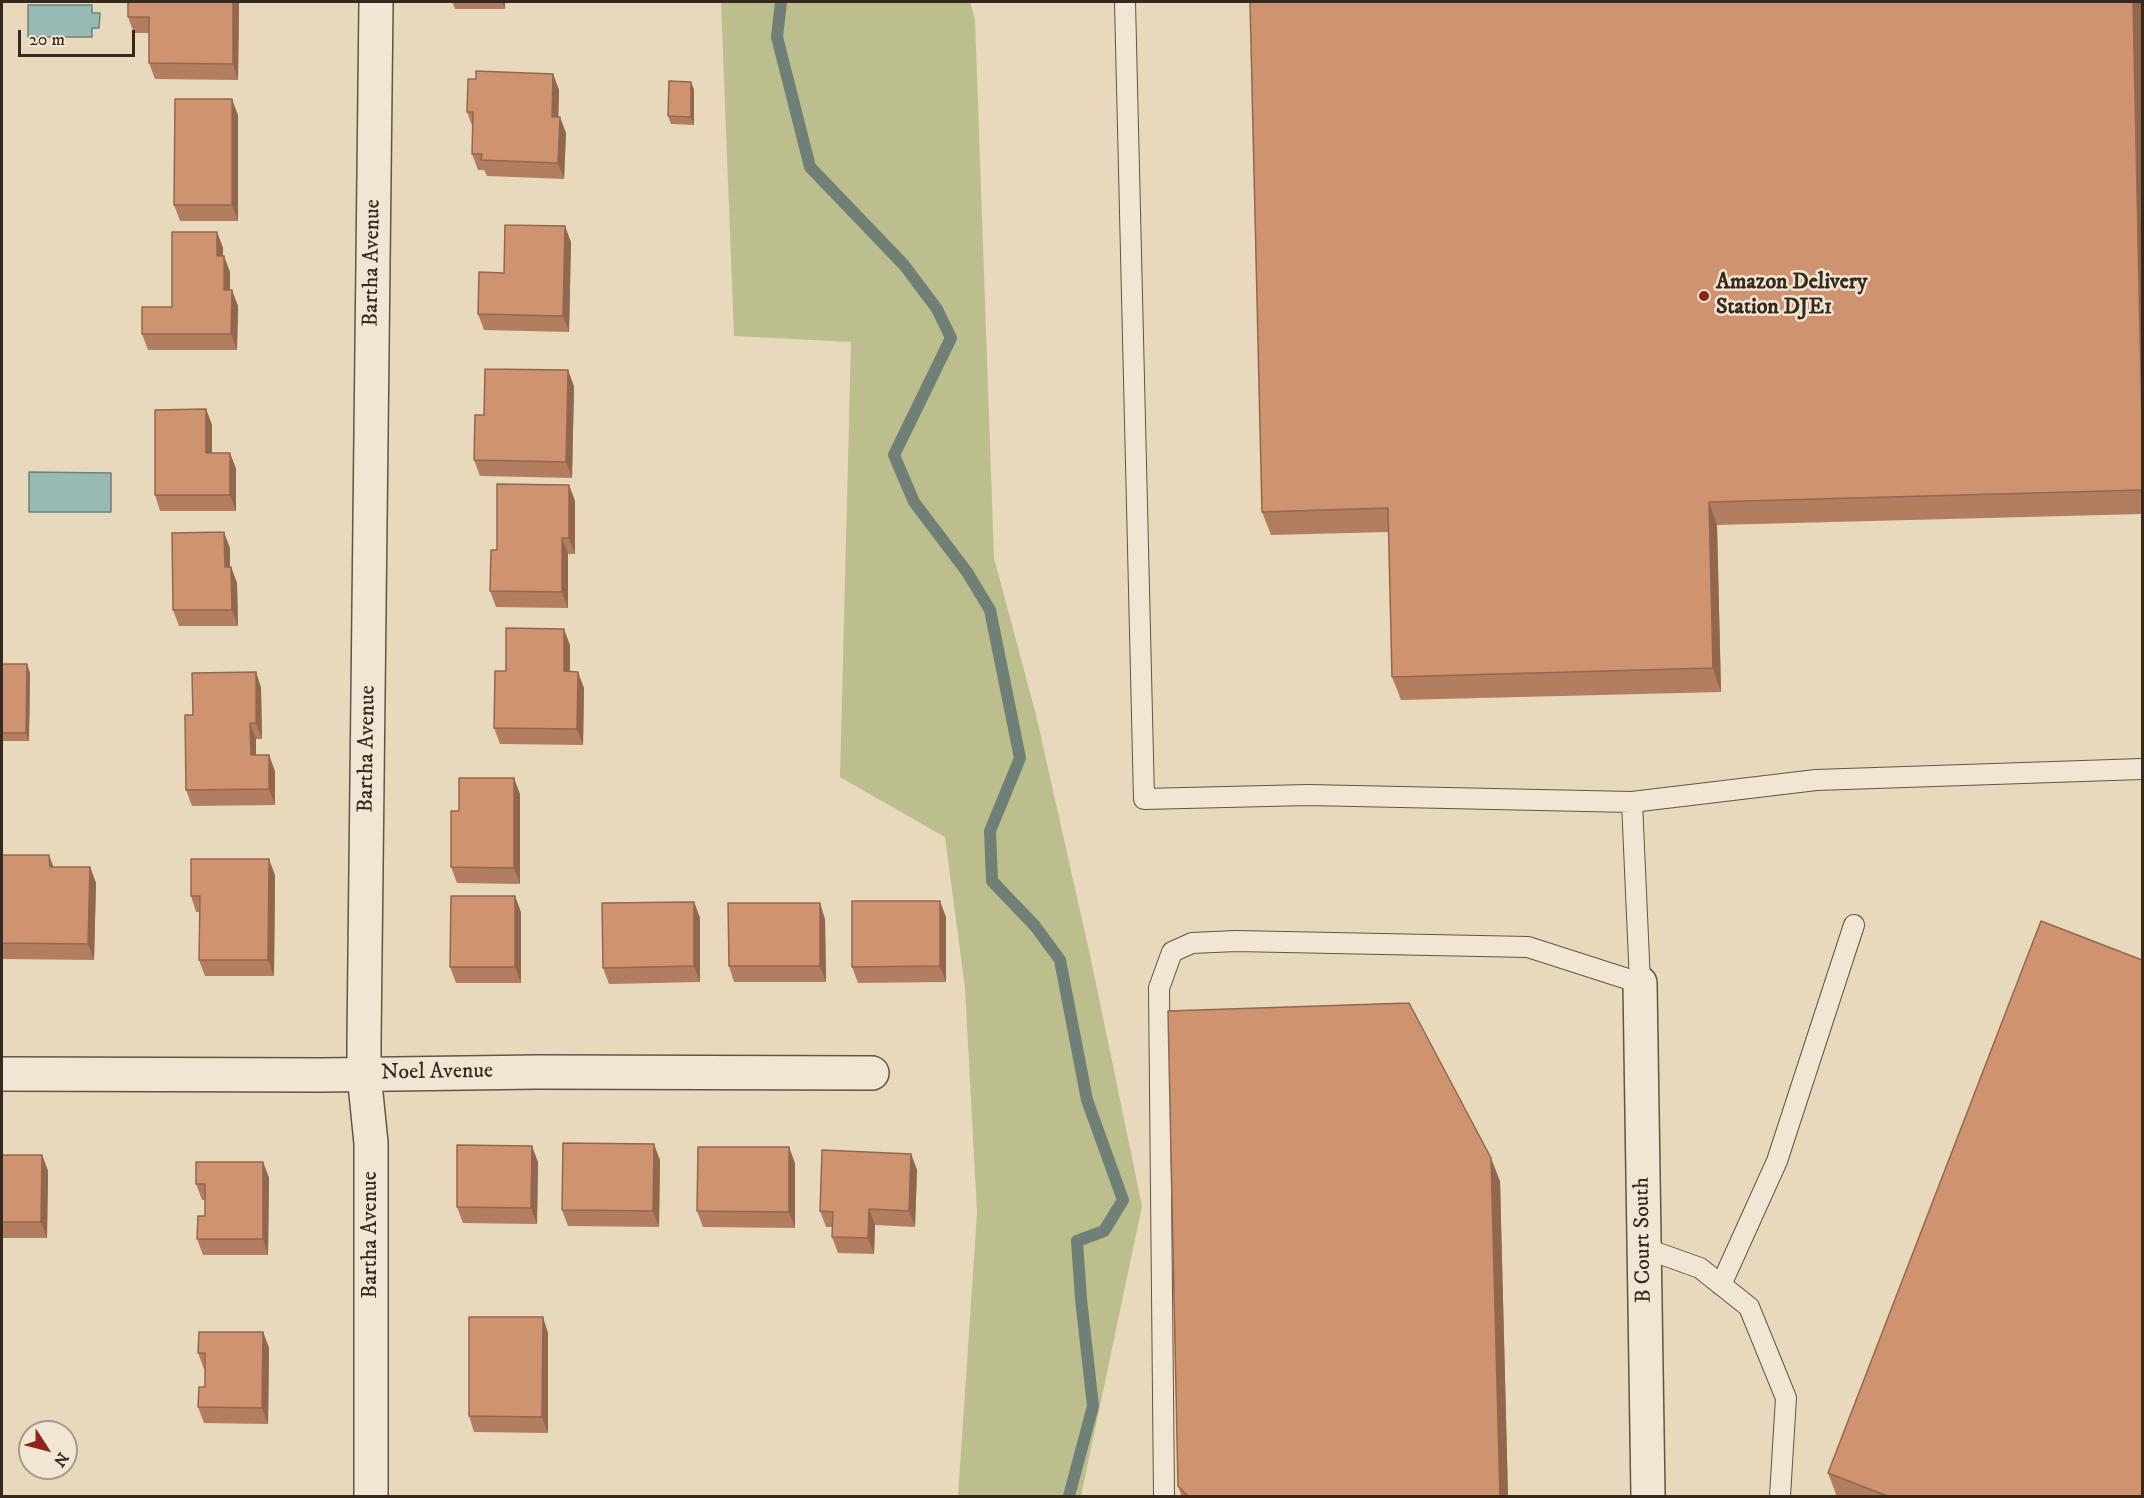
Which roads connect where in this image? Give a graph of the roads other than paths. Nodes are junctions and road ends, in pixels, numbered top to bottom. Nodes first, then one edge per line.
1 (376, 2) edge
2 (1125, 2) edge
3 (2142, 769) edge
4 (1632, 802) junction
5 (1854, 925) dead end
6 (1640, 983) junction
7 (872, 1073) dead end
8 (2, 1074) edge
9 (364, 1074) junction
10 (1644, 1248) junction
11 (1721, 1285) junction
12 (371, 1497) edge
13 (1164, 1497) edge
14 (1648, 1497) edge
15 (1780, 1497) edge

1 - 9 street, Bartha Avenue
2 - 4 lane
3 - 4 lane
4 - 6 lane
5 - 11 lane
6 - 10 street, B Court South
6 - 13 lane
7 - 9 street, Noel Avenue
8 - 9 street, Noel Avenue
9 - 12 street, Bartha Avenue
10 - 11 lane
10 - 14 street, B Court South
11 - 15 lane

